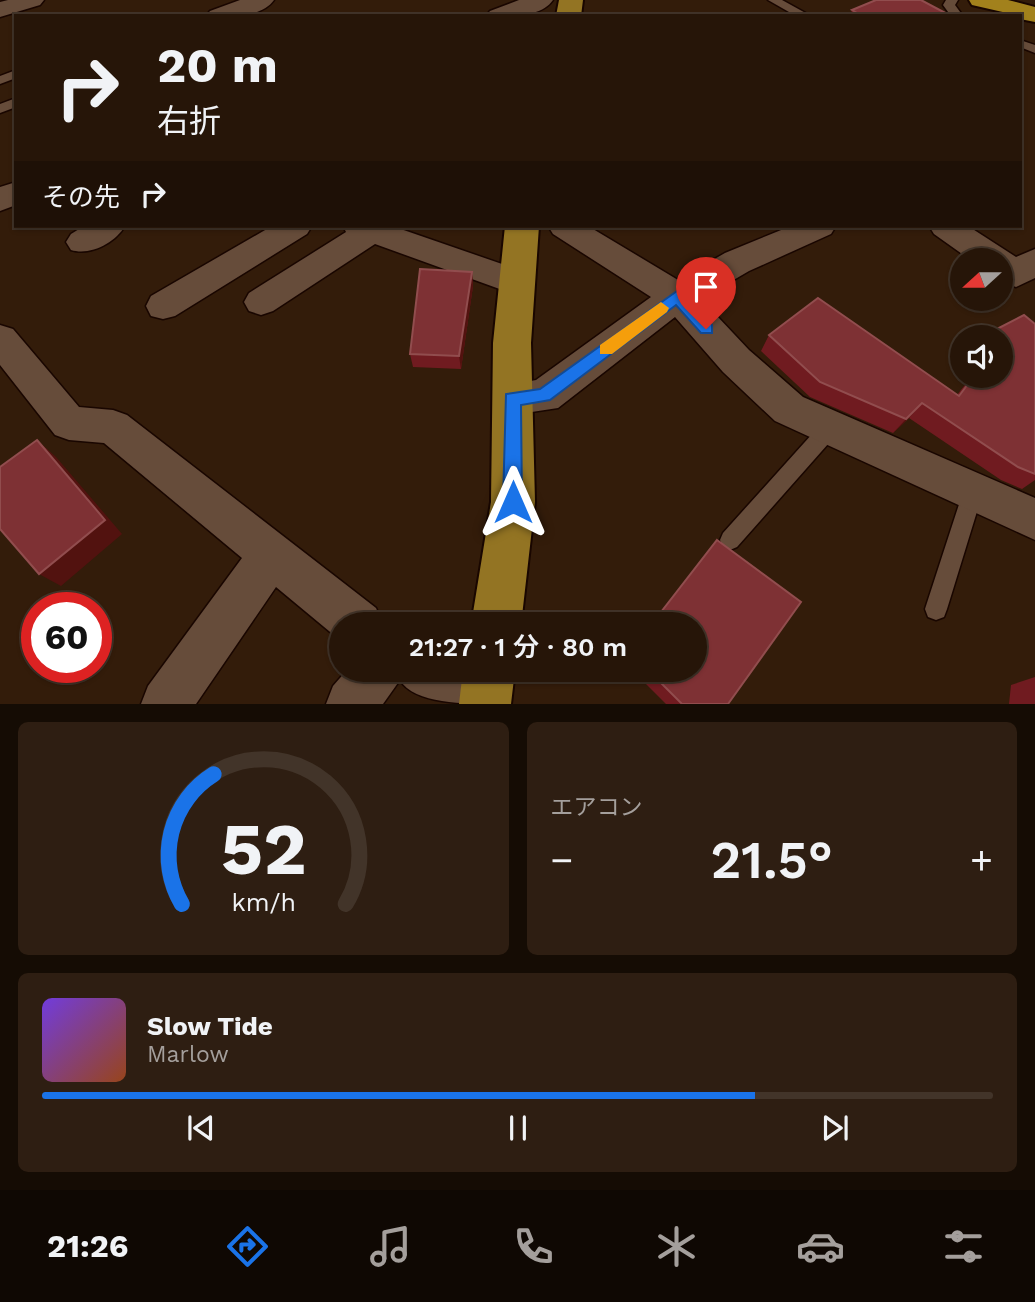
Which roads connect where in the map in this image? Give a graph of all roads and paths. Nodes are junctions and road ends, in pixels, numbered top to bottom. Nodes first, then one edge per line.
1 (262, 0) edge
2 (541, 0) edge
3 (774, 0) edge
4 (981, 0) edge
5 (224, 14) edge
6 (503, 14) edge
7 (800, 14) edge
8 (1035, 15) edge
9 (293, 228) edge
10 (522, 228) edge
11 (567, 228) edge
12 (815, 228) edge
13 (948, 228) edge
14 (364, 229) edge
15 (978, 248) edge
16 (1035, 261) edge
17 (1013, 272) edge
18 (516, 282) junction
19 (677, 296) junction
20 (261, 302) dead end
21 (163, 306) dead end
22 (0, 339) edge
23 (512, 399) junction
24 (829, 429) junction
25 (973, 492) junction
26 (1035, 519) edge
27 (730, 540) dead end
28 (273, 553) junction
29 (936, 609) dead end
30 (343, 612) edge
31 (498, 612) edge
32 (369, 682) edge
33 (438, 682) edge
34 (488, 682) edge
35 (166, 704) edge
36 (351, 704) edge
37 (471, 704) edge
38 (485, 704) edge

1 - 5 street
2 - 6 street
3 - 7 lane
4 - 8 highway
9 - 21 street
10 - 18 main road
11 - 19 street
12 - 19 street
13 - 15 street
14 - 18 street
14 - 20 street
16 - 17 street
18 - 23 main road
19 - 23 street
19 - 24 street
22 - 28 street
23 - 31 main road
24 - 25 street
24 - 27 lane
25 - 26 street
25 - 29 lane
28 - 30 street
28 - 35 street
32 - 36 street
33 - 37 street
34 - 38 main road

